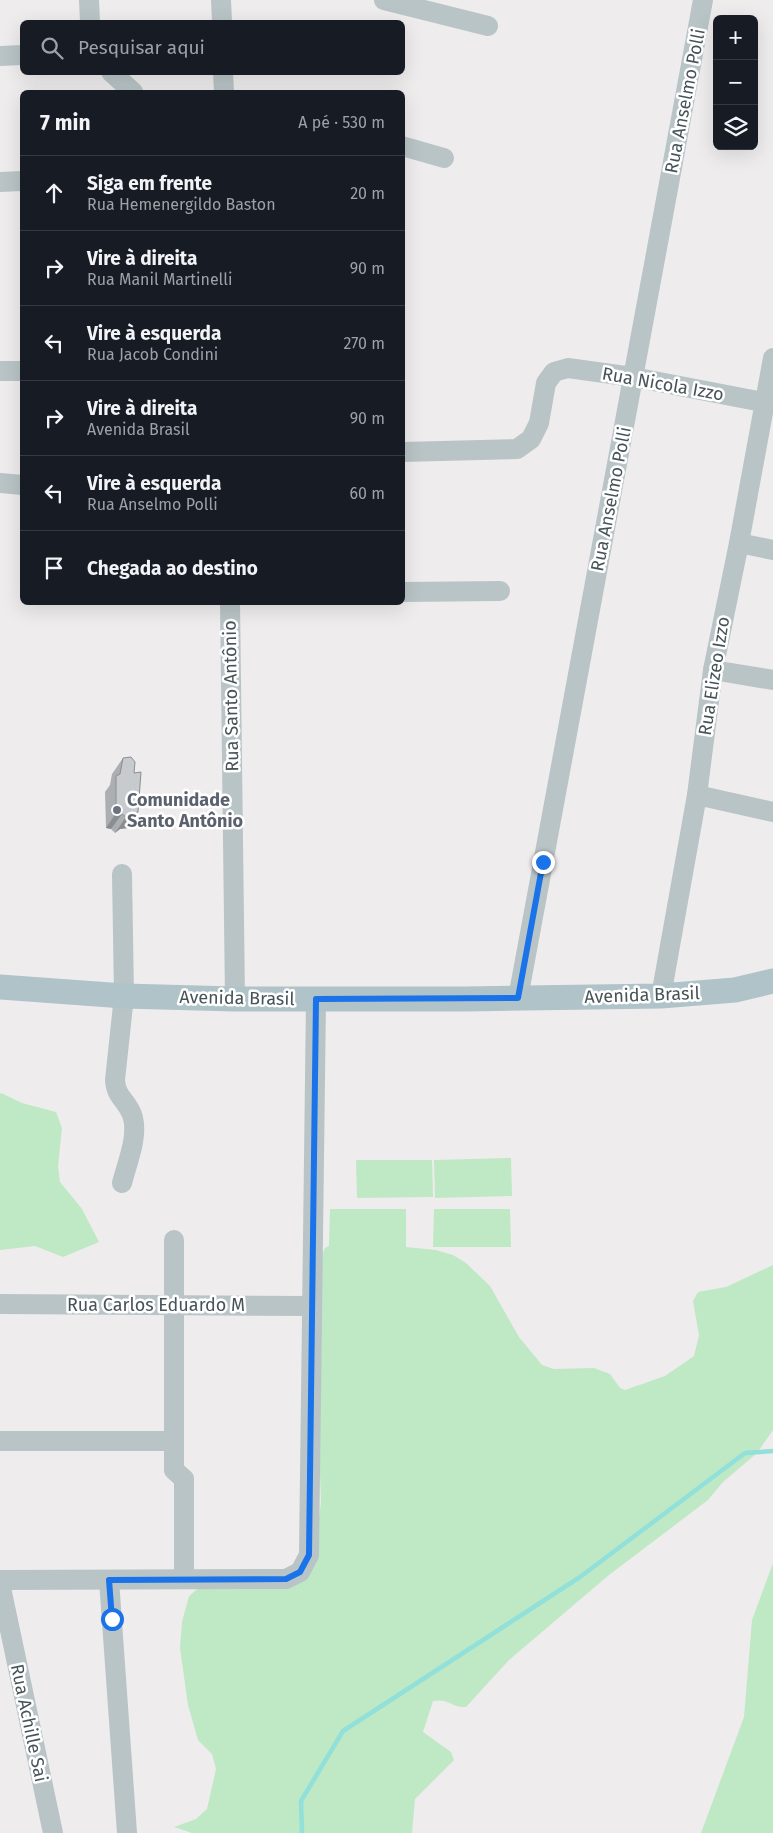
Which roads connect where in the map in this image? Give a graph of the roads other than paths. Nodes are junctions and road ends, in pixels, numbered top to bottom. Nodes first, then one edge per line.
1 (89, 0) edge
2 (221, 0) edge
3 (384, 0) edge
4 (703, 0) edge
5 (90, 20) edge
6 (222, 20) edge
7 (488, 26) dead end
8 (20, 55) edge
9 (0, 56) edge
10 (114, 75) edge
11 (223, 75) edge
12 (131, 90) edge
13 (224, 90) edge
14 (405, 147) edge
15 (444, 158) dead end
16 (20, 181) edge
17 (0, 182) edge
18 (773, 358) edge
19 (0, 371) edge
20 (20, 371) edge
21 (633, 377) junction
22 (769, 404) edge
23 (405, 452) edge
24 (0, 483) edge
25 (20, 485) edge
26 (739, 543) junction
27 (773, 550) edge
28 (500, 591) dead end
29 (405, 592) edge
30 (230, 605) edge
31 (713, 670) junction
32 (773, 680) edge
33 (697, 795) junction
34 (773, 812) edge
35 (122, 874) dead end
36 (773, 981) edge
37 (0, 987) edge
38 (124, 996) junction
39 (661, 996) junction
40 (518, 998) junction
41 (235, 999) junction
42 (316, 999) junction
43 (122, 1183) dead end
44 (174, 1240) dead end
45 (0, 1304) edge
46 (173, 1305) junction
47 (312, 1306) junction
48 (0, 1441) edge
49 (174, 1441) junction
50 (184, 1579) junction
51 (109, 1580) junction
52 (0, 1582) edge
53 (53, 1833) edge
54 (127, 1833) edge

1 - 5 street
2 - 6 street
3 - 7 street
4 - 21 street, Rua Anselmo Polli
8 - 9 street
10 - 12 street
11 - 13 street
14 - 15 street
16 - 17 street
18 - 22 street, Rua Elizeo Izzo
19 - 20 street
21 - 22 street, Rua Nicola Izzo
21 - 23 street, Rua Nicola Izzo
21 - 40 street, Rua Anselmo Polli
22 - 26 street, Rua Elizeo Izzo
24 - 25 street
26 - 27 street
26 - 31 street, Rua Elizeo Izzo
28 - 29 street
30 - 41 street, Rua Santo Antônio
31 - 32 street
31 - 33 street, Rua Elizeo Izzo
33 - 34 street
33 - 39 street, Rua Elizeo Izzo
35 - 38 street
36 - 39 main road, Avenida Brasil
37 - 38 main road, Avenida Brasil
38 - 41 main road, Avenida Brasil
38 - 43 street
39 - 40 main road, Avenida Brasil
40 - 42 main road, Avenida Brasil
41 - 42 main road, Avenida Brasil
42 - 47 street
44 - 46 street
45 - 46 street, Rua Carlos Eduardo M
46 - 47 street, Rua Carlos Eduardo M
46 - 49 street
47 - 50 street
48 - 49 street
49 - 50 street
50 - 51 street
51 - 52 street
51 - 54 street
52 - 53 street, Rua Achille Sai

